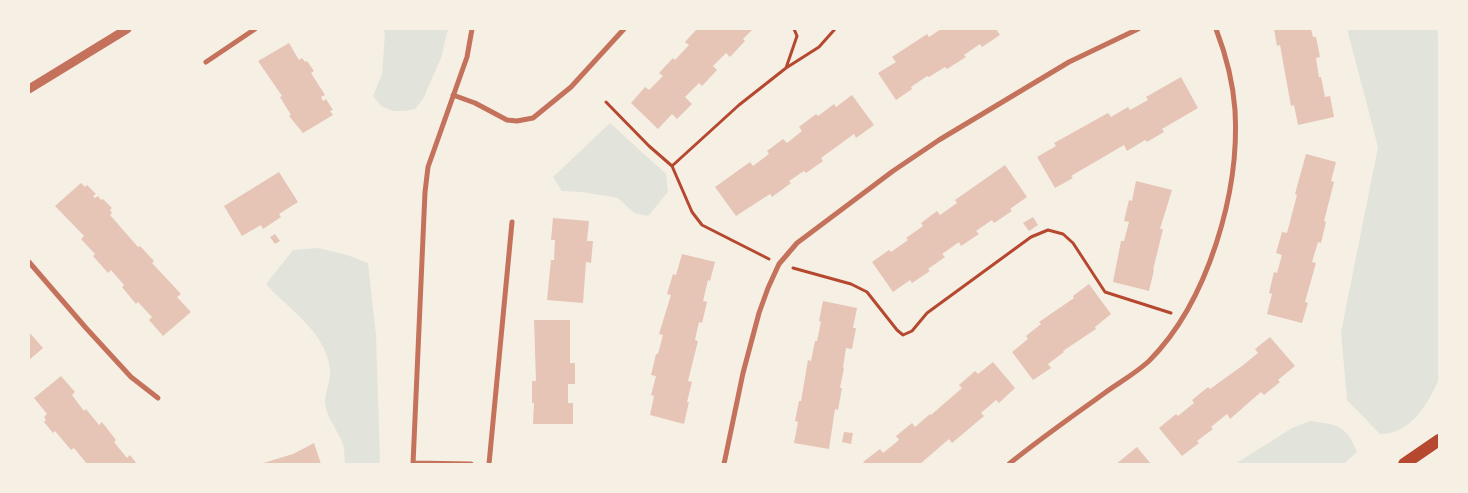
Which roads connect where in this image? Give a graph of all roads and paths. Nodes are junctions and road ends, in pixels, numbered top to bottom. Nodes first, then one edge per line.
1 (127, 29) edge
2 (255, 29) edge
3 (472, 29) edge
4 (624, 29) edge
5 (794, 29) edge
6 (835, 29) edge
7 (1138, 29) edge
8 (1216, 29) edge
9 (206, 62) dead end
10 (786, 68) junction
11 (29, 89) edge
12 (453, 95) junction
13 (606, 102) dead end
14 (672, 166) junction
15 (512, 222) dead end
16 (29, 262) edge
17 (779, 264) junction
18 (1184, 317) junction
19 (158, 398) dead end
20 (1439, 440) edge
21 (412, 463) edge
22 (471, 464) edge
23 (489, 464) edge
24 (724, 464) edge
25 (1008, 464) edge
26 (1404, 464) edge

1 - 11 street
2 - 9 street
3 - 12 street
4 - 12 street
5 - 10 path
6 - 10 path
7 - 17 street
8 - 18 street
10 - 14 path
12 - 21 street
13 - 14 path
14 - 17 path
15 - 23 street
16 - 19 street
17 - 18 path
17 - 24 street
18 - 25 street
20 - 26 main road
21 - 22 street

